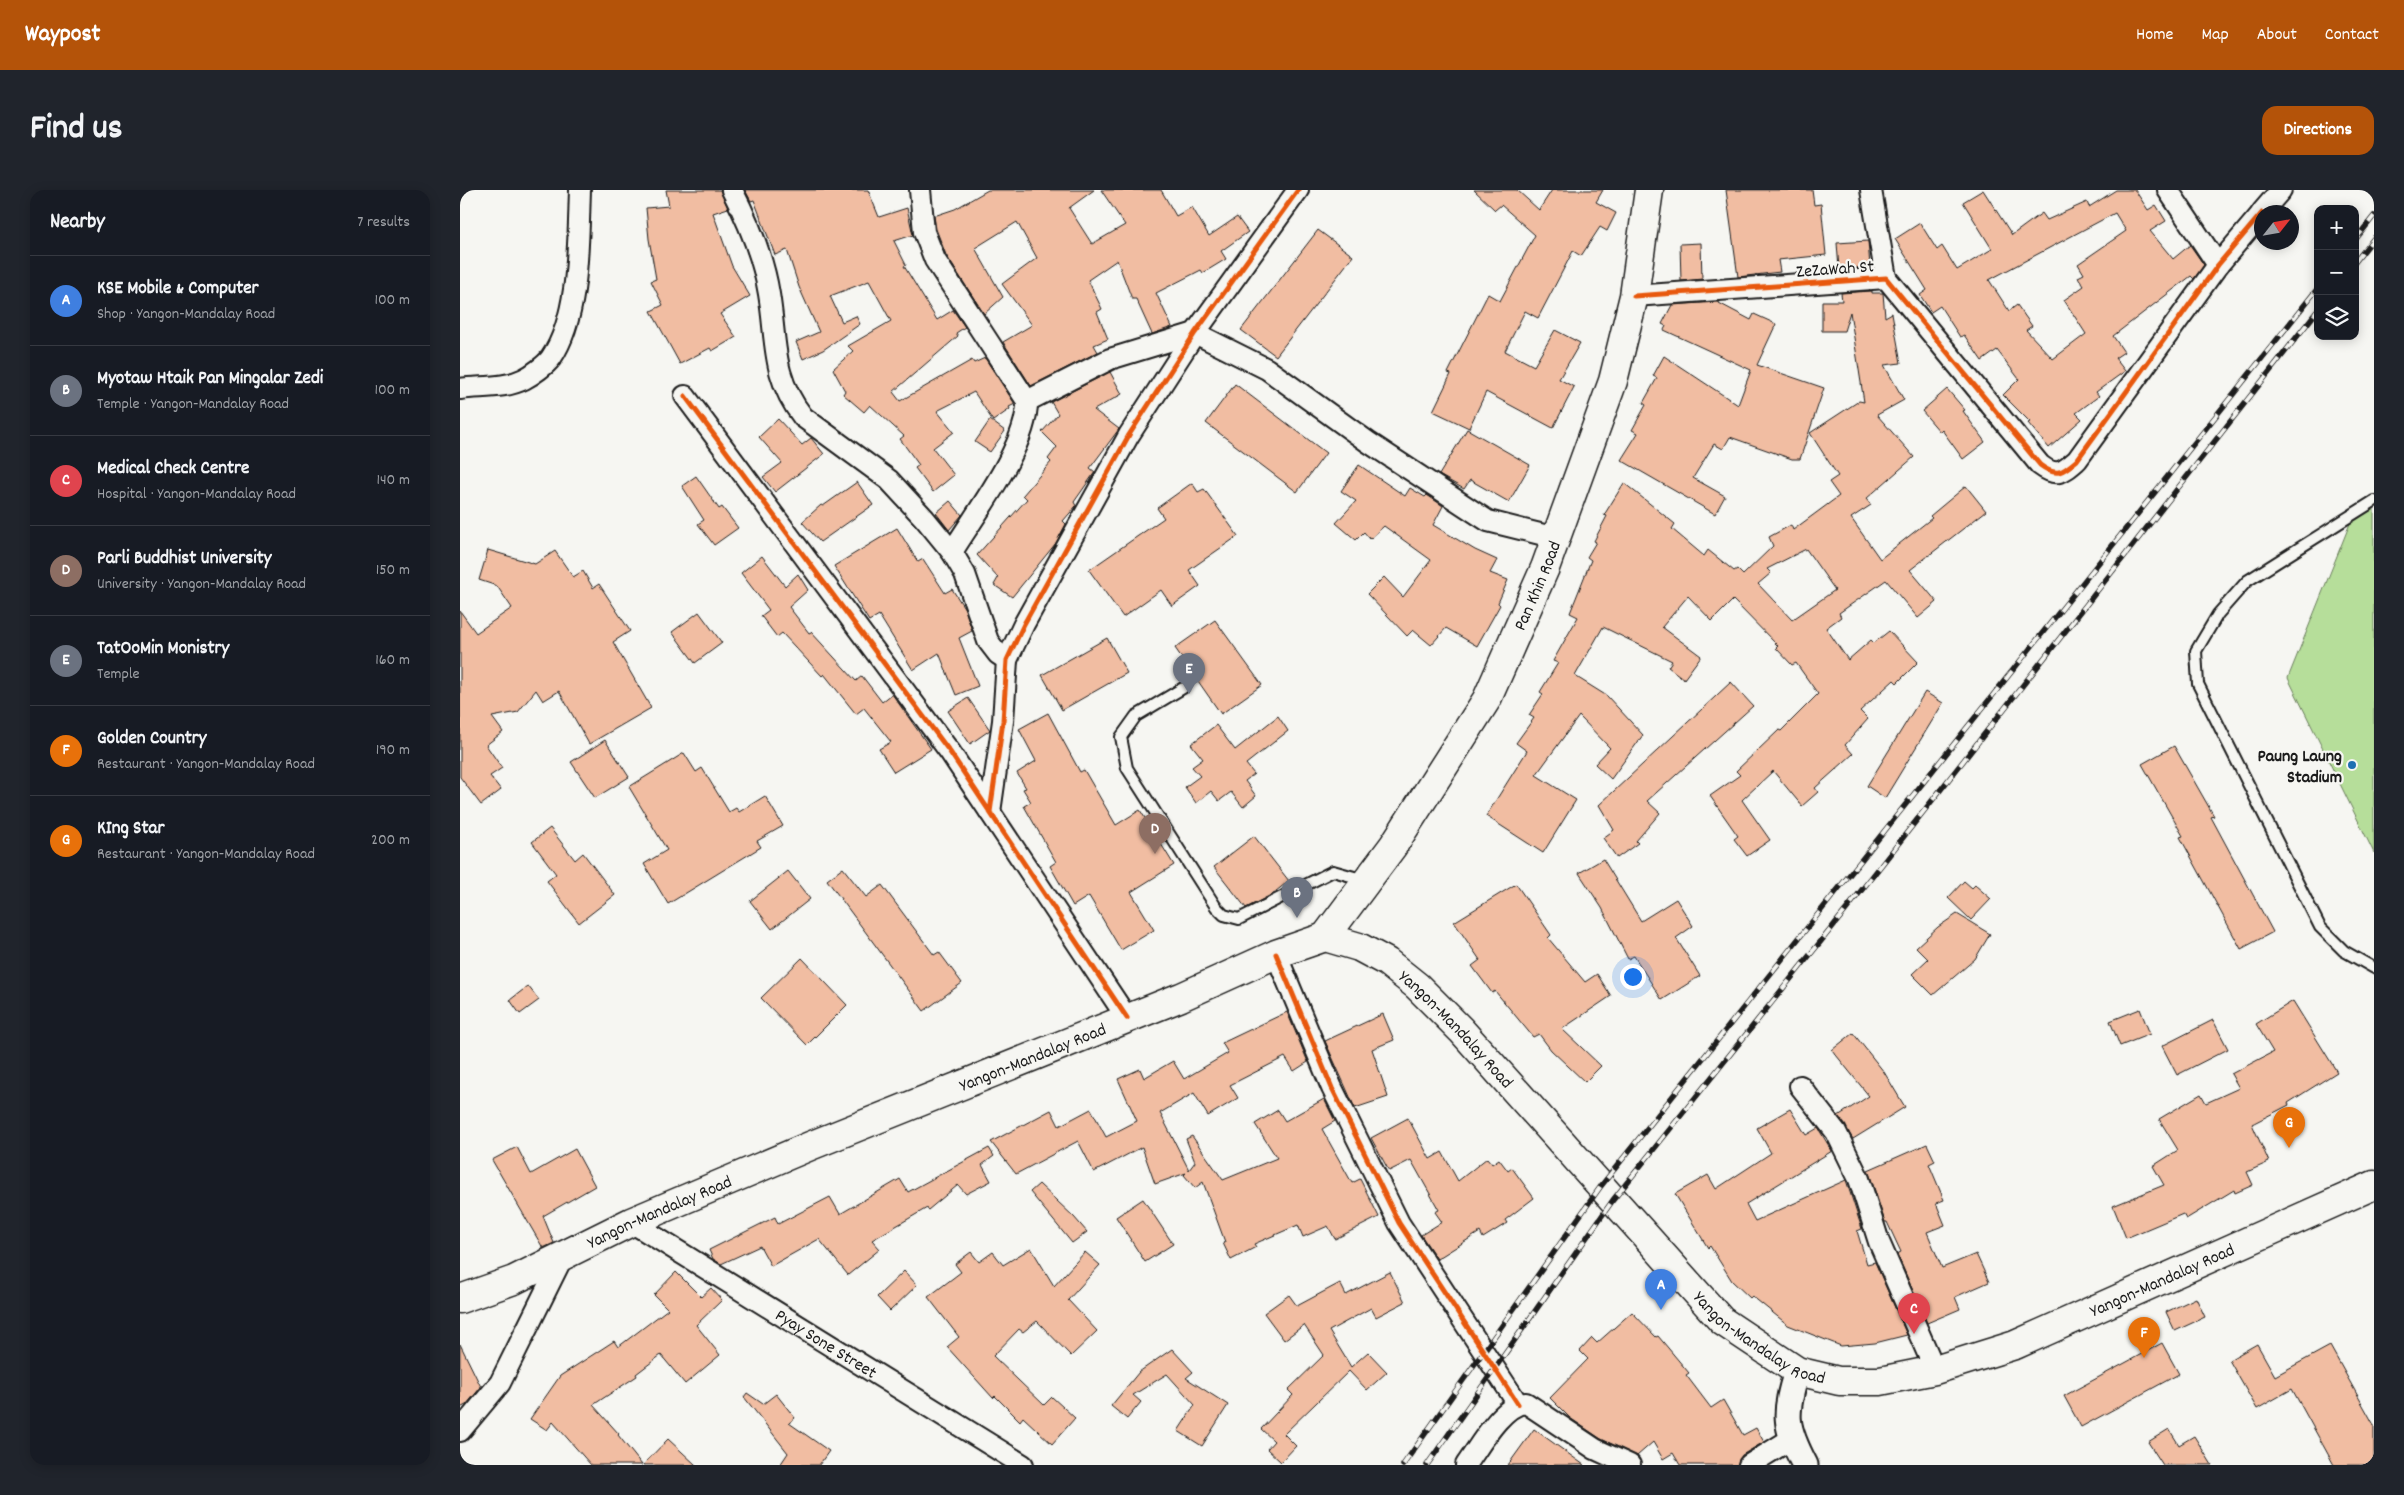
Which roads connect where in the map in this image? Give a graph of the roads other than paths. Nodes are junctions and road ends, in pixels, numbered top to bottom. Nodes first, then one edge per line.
1 (580, 190) edge
2 (732, 190) edge
3 (920, 190) edge
4 (1298, 190) edge
5 (1649, 190) edge
6 (1871, 190) edge
7 (2168, 190) edge
8 (2281, 190) edge
9 (2269, 205) edge
10 (2254, 222) edge
11 (2218, 265) junction
12 (1886, 278) junction
13 (1634, 296) junction
14 (1195, 333) junction
15 (460, 389) edge
16 (685, 396) dead end
17 (1027, 401) junction
18 (2374, 502) edge
19 (1556, 538) junction
20 (952, 552) junction
21 (1007, 660) junction
22 (1183, 688) dead end
23 (990, 812) junction
24 (1368, 882) junction
25 (1325, 937) junction
26 (1276, 954) junction
27 (2374, 968) edge
28 (1127, 1018) junction
29 (1800, 1086) dead end
30 (2374, 1185) edge
31 (631, 1222) junction
32 (563, 1256) junction
33 (460, 1299) edge
34 (1935, 1370) junction
35 (1797, 1371) junction
36 (1518, 1404) junction
37 (460, 1431) edge
38 (1791, 1439) junction
39 (1023, 1465) edge
40 (1466, 1465) edge
41 (1630, 1465) edge
42 (1749, 1465) edge
43 (1805, 1465) edge

1 - 15 street
2 - 20 street
3 - 17 street
4 - 14 street
5 - 13 main road, Pan Khin Road
6 - 12 street
7 - 11 street
8 - 9 street
10 - 11 street
11 - 12 street, ZeZaWah St
12 - 13 street, ZeZaWah St
13 - 19 main road, Pan Khin Road
14 - 17 street
14 - 19 street
14 - 21 street
16 - 23 street
17 - 20 street
18 - 27 lane
19 - 24 main road, Pan Khin Road
20 - 21 street
21 - 23 street
22 - 24 lane
23 - 28 street
24 - 25 main road, Pan Khin Road
25 - 26 main road, Yangon-Mandalay Road
25 - 35 main road, Yangon-Mandalay Road
26 - 28 main road, Yangon-Mandalay Road
26 - 36 street
28 - 31 main road, Yangon-Mandalay Road
29 - 34 street
30 - 34 main road, Yangon-Mandalay Road
31 - 32 main road, Yangon-Mandalay Road
31 - 39 street, Pyay Sone Street
32 - 33 main road, Yangon-Mandalay Road
32 - 37 street
34 - 35 main road, Yangon-Mandalay Road
35 - 38 street
36 - 40 street
36 - 41 street
38 - 42 street
38 - 43 street

